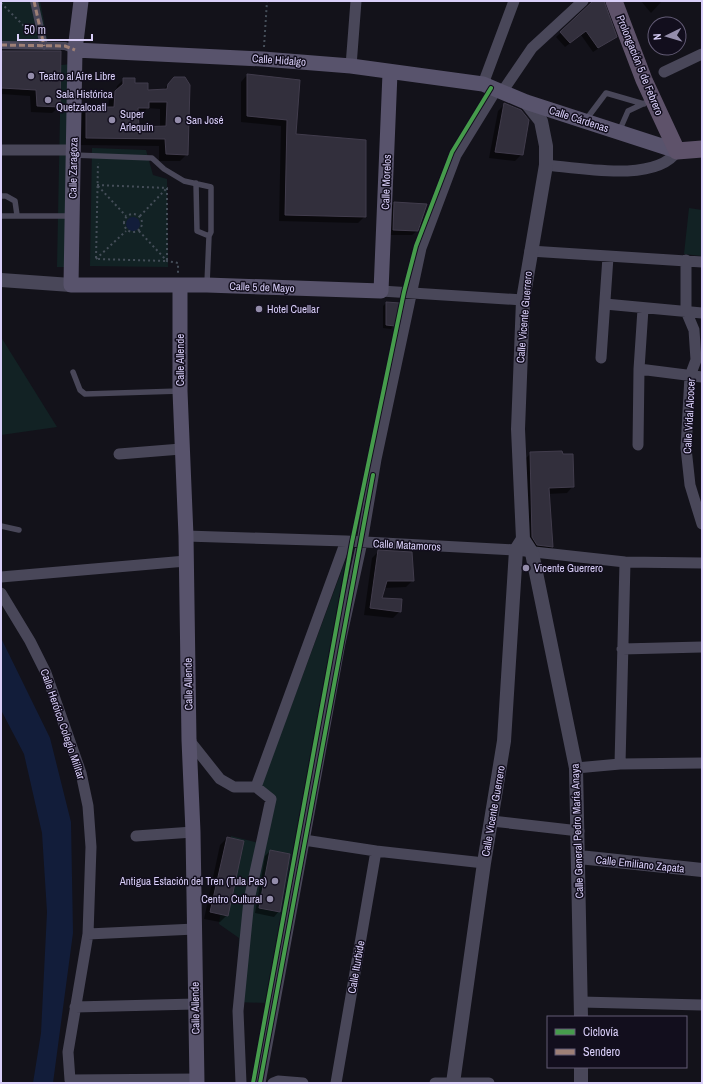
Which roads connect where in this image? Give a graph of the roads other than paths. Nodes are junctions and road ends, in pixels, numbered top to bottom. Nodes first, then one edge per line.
1 (34, 1) edge
2 (81, 1) edge
3 (356, 1) edge
4 (514, 1) edge
5 (583, 1) edge
6 (614, 1) edge
7 (1, 45) edge
8 (44, 46) junction
9 (75, 50) junction
10 (702, 54) edge
11 (351, 66) junction
12 (664, 72) dead end
13 (390, 73) junction
14 (494, 89) junction
15 (648, 100) junction
16 (526, 102) junction
17 (585, 121) junction
18 (627, 134) junction
19 (702, 149) edge
20 (1, 150) edge
21 (677, 150) junction
22 (73, 152) junction
23 (546, 166) junction
24 (196, 183) junction
25 (1, 196) edge
26 (17, 215) junction
27 (1, 216) edge
28 (72, 216) junction
29 (209, 236) junction
30 (530, 251) junction
31 (608, 257) junction
32 (686, 260) junction
33 (702, 262) edge
34 (1, 280) edge
35 (71, 285) junction
36 (207, 285) junction
37 (180, 286) junction
38 (381, 291) junction
39 (411, 292) junction
40 (523, 300) junction
41 (605, 304) junction
42 (643, 309) junction
43 (686, 311) junction
44 (702, 313) edge
45 (602, 358) dead end
46 (639, 369) junction
47 (73, 372) dead end
48 (690, 376) junction
49 (702, 377) edge
50 (180, 391) junction
51 (638, 445) dead end
52 (181, 449) junction
53 (119, 454) dead end
54 (702, 524) edge
55 (1, 526) edge
56 (19, 530) dead end
57 (186, 536) junction
58 (346, 541) junction
59 (362, 542) junction
60 (520, 545) junction
61 (532, 553) junction
62 (186, 562) junction
63 (625, 562) junction
64 (702, 563) edge
65 (1, 577) edge
66 (1, 593) edge
67 (702, 647) edge
68 (622, 649) junction
69 (189, 740) junction
70 (620, 764) junction
71 (702, 764) edge
72 (576, 768) junction
73 (256, 787) junction
74 (492, 821) junction
75 (579, 831) junction
76 (193, 832) junction
77 (136, 836) dead end
78 (304, 840) junction
79 (376, 851) junction
80 (579, 857) junction
81 (484, 863) junction
82 (702, 870) edge
83 (195, 929) junction
84 (88, 934) junction
85 (581, 1002) junction
86 (195, 1004) junction
87 (702, 1005) edge
88 (75, 1007) junction
89 (581, 1016) edge
90 (581, 1068) edge
91 (197, 1081) edge
92 (276, 1082) edge
93 (241, 1083) edge
94 (260, 1083) edge
95 (303, 1083) edge
96 (336, 1083) edge
97 (435, 1083) edge
98 (453, 1083) edge
99 (488, 1083) edge
100 (581, 1083) edge

1 - 8 street
2 - 9 main road, Calle Zaragoza
3 - 11 street
4 - 14 street
5 - 14 street
6 - 15 main road, Prolongación 5 de Febrero
7 - 8 street
8 - 9 street
9 - 11 main road, Calle Hidalgo
9 - 22 main road, Calle Zaragoza
10 - 12 street
11 - 13 main road, Calle Hidalgo
13 - 14 main road, Calle Hidalgo
13 - 38 main road, Calle Morelos
14 - 16 main road, Calle Cárdenas
14 - 39 street
15 - 17 lane
15 - 18 lane
15 - 21 main road, Prolongación 5 de Febrero
16 - 17 main road, Calle Cárdenas
16 - 23 street, Calle Vicente Guerrero
17 - 18 main road, Calle Cárdenas
18 - 21 main road, Calle Cárdenas
19 - 21 main road
20 - 22 street
21 - 23 street
22 - 24 lane
22 - 28 main road, Calle Zaragoza
23 - 30 street, Calle Vicente Guerrero
24 - 29 lane
24 - 29 lane
25 - 26 lane
26 - 27 lane
26 - 28 lane
28 - 35 main road, Calle Zaragoza
29 - 36 lane
30 - 31 street
30 - 40 street, Calle Vicente Guerrero
31 - 32 street
31 - 41 street
32 - 33 street
32 - 43 street, Calle Vidal Alcocer
34 - 35 street, Calle 5 de Mayo
35 - 37 main road, Calle 5 de Mayo
36 - 37 main road, Calle 5 de Mayo
36 - 38 main road, Calle 5 de Mayo
37 - 50 main road, Calle Allende
38 - 39 street, Calle 5 de Mayo
39 - 40 street, Calle 5 de Mayo
39 - 59 street
40 - 60 street, Calle Vicente Guerrero
41 - 42 street
41 - 45 street
42 - 43 street
42 - 46 street
43 - 44 street
43 - 48 street, Calle Vidal Alcocer
46 - 48 street
46 - 51 street
47 - 50 lane
48 - 49 street
48 - 54 street, Calle Vidal Alcocer
50 - 52 main road, Calle Allende
52 - 53 street
52 - 57 main road, Calle Allende
55 - 56 lane
57 - 58 street, Calle Matamoros
57 - 62 main road, Calle Allende
58 - 59 street, Calle Matamoros
58 - 73 street
59 - 60 street, Calle Matamoros
59 - 78 street
60 - 61 street
60 - 74 street, Calle Vicente Guerrero
61 - 63 street
61 - 72 street, Calle General Pedro María Anaya
62 - 65 street
62 - 69 main road, Calle Allende
63 - 64 street
63 - 68 street
66 - 84 street, Calle Heróico Colegio Militar
67 - 68 street
68 - 70 street
69 - 73 street
69 - 76 main road, Calle Allende
70 - 71 street
70 - 72 street
72 - 75 street, Calle General Pedro María Anaya
73 - 93 street
74 - 75 street
74 - 81 street, Calle Vicente Guerrero
75 - 80 street, Calle General Pedro María Anaya
76 - 77 street
76 - 83 main road, Calle Allende
78 - 79 street
78 - 94 street
79 - 81 street
79 - 96 street, Calle Iturbide
80 - 82 street, Calle Emiliano Zapata
80 - 85 street, Calle General Pedro María Anaya
81 - 98 street, Calle Vicente Guerrero
83 - 84 street
83 - 86 main road, Calle Allende
84 - 88 street, Calle Heróico Colegio Militar
85 - 87 street
85 - 89 street, Calle General Pedro María Anaya
86 - 88 street
86 - 91 main road, Calle Allende
88 - 91 street, Calle Heróico Colegio Militar
90 - 100 street
92 - 95 street
97 - 98 street
98 - 99 street

